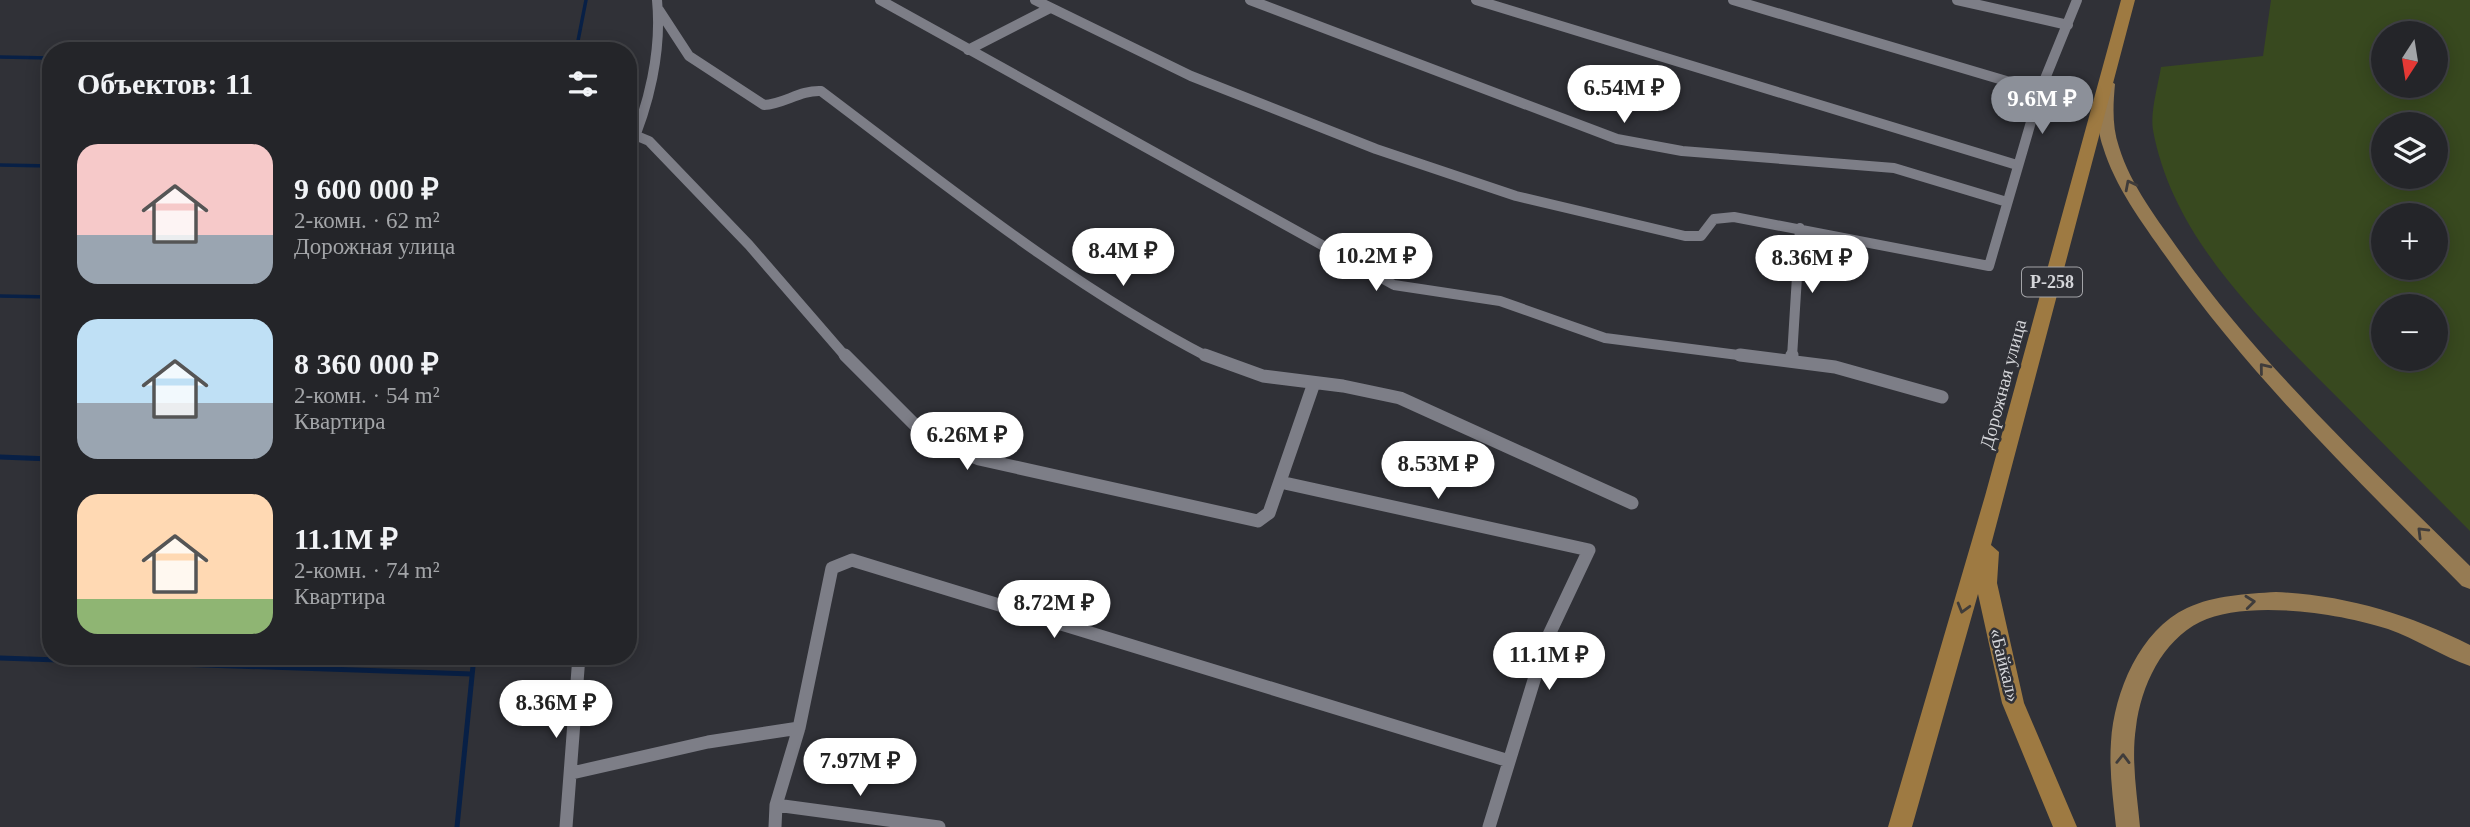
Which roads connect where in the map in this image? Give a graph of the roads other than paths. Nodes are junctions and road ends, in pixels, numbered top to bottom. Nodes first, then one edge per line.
1 (880, 0) edge
2 (1035, 0) edge
3 (1250, 0) edge
4 (1476, 0) edge
5 (1733, 0) edge
6 (1957, 0) edge
7 (2077, 0) edge
8 (2128, 0) edge
9 (658, 5) edge
10 (1051, 8) junction
11 (2068, 25) junction
12 (968, 50) junction
13 (2108, 69) junction
14 (2040, 91) junction
15 (637, 136) joint
16 (2017, 165) junction
17 (2007, 202) junction
18 (1800, 228) junction
19 (1792, 360) junction
20 (1314, 383) junction
21 (1942, 397) dead end
22 (1280, 482) junction
23 (1995, 496) junction
24 (1632, 503) dead end
25 (2470, 580) edge
26 (2470, 656) edge
27 (578, 665) edge
28 (799, 728) junction
29 (1509, 761) junction
30 (572, 773) junction
31 (776, 805) junction
32 (566, 827) edge
33 (775, 827) edge
34 (939, 827) edge
35 (1489, 827) edge
36 (1900, 827) edge
37 (2065, 827) edge
38 (2128, 827) edge

1 - 12 street
2 - 10 street
3 - 17 street
4 - 16 street
5 - 14 street
6 - 11 street
7 - 11 street
8 - 13 highway, Дорожная улица / Р-258
9 - 15 street
9 - 20 street
10 - 12 street
10 - 18 street
11 - 14 street
12 - 19 street
13 - 23 highway, Дорожная улица / Р-258
25 -> 13 main road
14 - 16 street
15 - 22 street
16 - 17 street
17 - 18 street
18 - 19 street
19 - 21 street
20 - 22 street
20 - 24 street
22 - 29 street
23 -> 36 highway
23 - 37 highway, «Байкал» / Р-258
38 -> 26 main road
27 - 30 street
28 - 29 street
28 - 30 street
28 - 31 street
29 - 35 street
30 - 32 street
31 - 33 street
31 - 34 street

